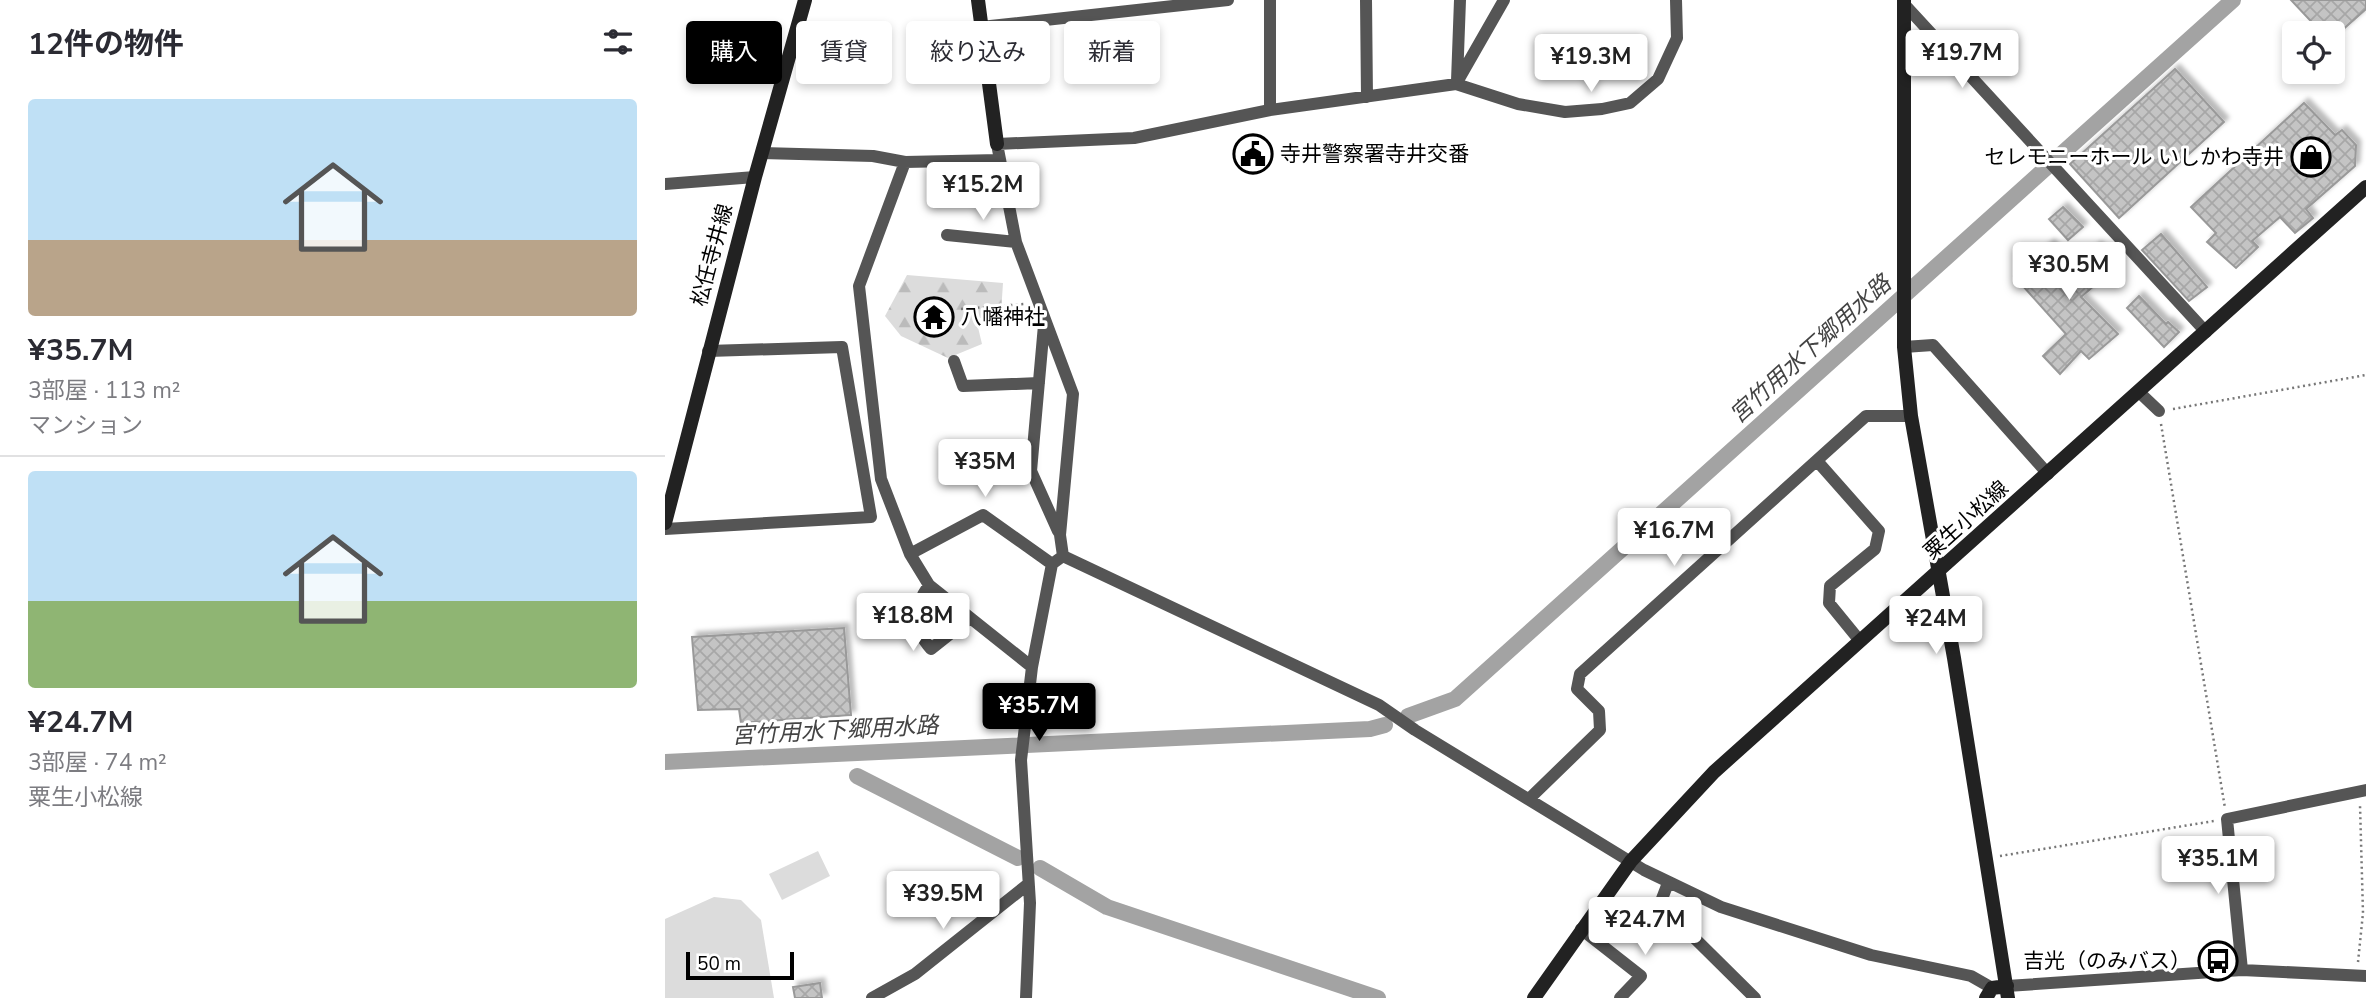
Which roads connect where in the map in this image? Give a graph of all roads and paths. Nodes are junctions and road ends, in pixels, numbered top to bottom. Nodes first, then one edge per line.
1 (806, 0) edge
2 (978, 0) edge
3 (1228, 0) edge
4 (1270, 0) edge
5 (1366, 0) edge
6 (1459, 0) edge
7 (1504, 0) edge
8 (1677, 0) edge
9 (1904, 2) edge
10 (980, 21) edge
11 (1036, 21) edge
12 (989, 84) edge
13 (1457, 85) junction
14 (1367, 97) junction
15 (1270, 110) junction
16 (997, 144) junction
17 (762, 153) junction
18 (999, 160) junction
19 (905, 162) junction
20 (755, 177) junction
21 (665, 184) edge
22 (2366, 187) edge
23 (947, 235) dead end
24 (1016, 242) junction
25 (1038, 303) junction
26 (961, 309) dead end
27 (1044, 319) junction
28 (2206, 332) junction
29 (1904, 347) junction
30 (708, 351) junction
31 (954, 361) dead end
32 (2366, 375) edge
33 (1039, 383) junction
34 (2140, 393) junction
35 (2159, 411) junction
36 (1912, 416) junction
37 (1818, 462) junction
38 (2048, 474) junction
39 (665, 523) edge
40 (665, 529) edge
41 (1060, 535) junction
42 (910, 554) junction
43 (1057, 560) junction
44 (1939, 572) junction
45 (929, 585) junction
46 (970, 618) junction
47 (1860, 641) junction
48 (1031, 667) junction
49 (2363, 791) edge
50 (1530, 798) junction
51 (2227, 819) junction
52 (1986, 858) junction
53 (1631, 861) junction
54 (1668, 883) junction
55 (1027, 885) junction
56 (1581, 929) junction
57 (2242, 970) junction
58 (2361, 976) edge
59 (1998, 992) edge
60 (872, 998) edge
61 (1026, 998) edge
62 (1534, 998) edge
63 (1620, 998) edge
64 (1755, 998) edge

1 - 17 main road, 松任寺井線
2 - 10 main road
3 - 11 street
4 - 15 street
5 - 14 street
6 - 13 street
7 - 13 street
8 - 13 street
9 - 28 street
9 - 29 main road
12 - 16 main road
13 - 14 street
14 - 15 street
15 - 16 street
16 - 18 street
17 - 19 street
17 - 20 main road, 松任寺井線
18 - 19 street
18 - 24 street
19 - 42 street
20 - 21 street
20 - 30 main road, 松任寺井線
22 - 28 main road, 粟生小松線
23 - 24 street
24 - 25 street
25 - 26 path
25 - 27 street
27 - 33 street
27 - 41 street
28 - 34 main road, 粟生小松線
29 - 36 main road
29 - 38 street
30 - 39 main road, 松任寺井線
30 - 40 street
31 - 33 street
32 - 35 path
33 - 41 street
34 - 35 street
34 - 38 main road, 粟生小松線
35 - 51 path
36 - 37 street
36 - 44 main road
37 - 47 street
37 - 50 street
38 - 44 main road, 粟生小松線
41 - 43 street
42 - 43 street
42 - 45 street
43 - 48 street
43 - 50 street
44 - 47 main road, 粟生小松線
44 - 52 main road
45 - 46 street
45 - 46 street
46 - 48 street
47 - 53 main road, 粟生小松線
48 - 55 street
49 - 51 street
49 - 58 path
50 - 53 street
51 - 52 path
51 - 57 street
52 - 59 main road
53 - 54 street
53 - 56 main road, 粟生小松線
54 - 59 street
54 - 64 street
55 - 60 street
55 - 61 street
56 - 62 main road, 粟生小松線
56 - 63 street
57 - 58 street
57 - 59 street

